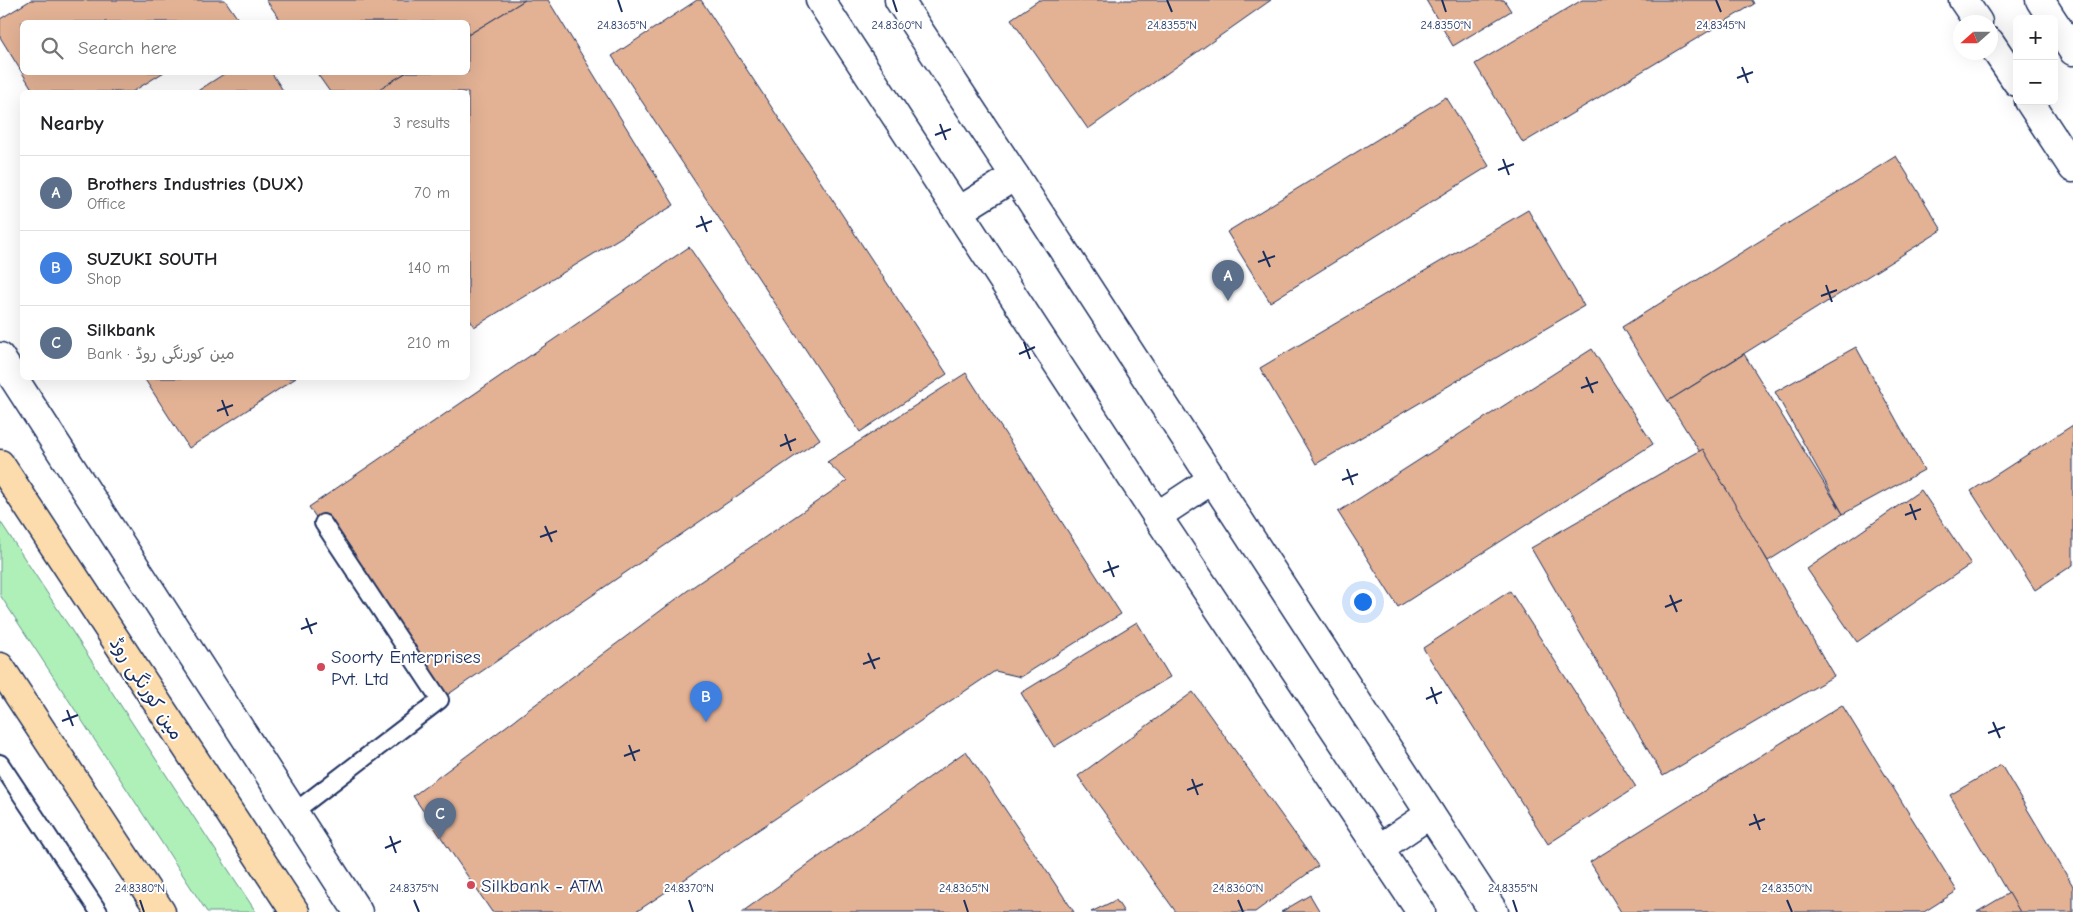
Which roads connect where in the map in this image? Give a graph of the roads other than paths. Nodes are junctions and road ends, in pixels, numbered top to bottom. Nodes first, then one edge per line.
1 (820, 0) edge
2 (899, 0) edge
3 (1963, 0) edge
4 (2040, 0) edge
5 (1973, 15) edge
6 (2050, 15) edge
7 (2058, 28) edge
8 (2073, 51) edge
9 (1998, 54) edge
10 (2013, 76) edge
11 (2032, 105) edge
12 (2073, 168) edge
13 (1015, 176) junction
14 (959, 211) junction
15 (0, 357) edge
16 (0, 464) edge
17 (1213, 479) junction
18 (1157, 516) junction
19 (323, 523) dead end
20 (0, 667) edge
21 (0, 763) edge
22 (294, 812) junction
23 (1430, 814) junction
24 (1380, 848) junction
25 (99, 912) edge
26 (161, 912) edge
27 (295, 912) edge
28 (358, 912) edge
29 (1421, 912) edge
30 (1494, 912) edge

1 - 14 street
2 - 13 street
3 - 5 street
4 - 6 street
7 - 8 street
9 - 10 street
11 - 12 street
13 - 14 street
13 - 17 street
14 - 18 street
15 - 22 street
16 - 27 main road, مین کورنگی روڈ
17 - 18 street
17 - 23 street
18 - 24 street
19 - 22 lane
20 - 26 main road
21 - 25 lane
22 - 28 street
23 - 24 street
23 - 30 street
24 - 29 street

